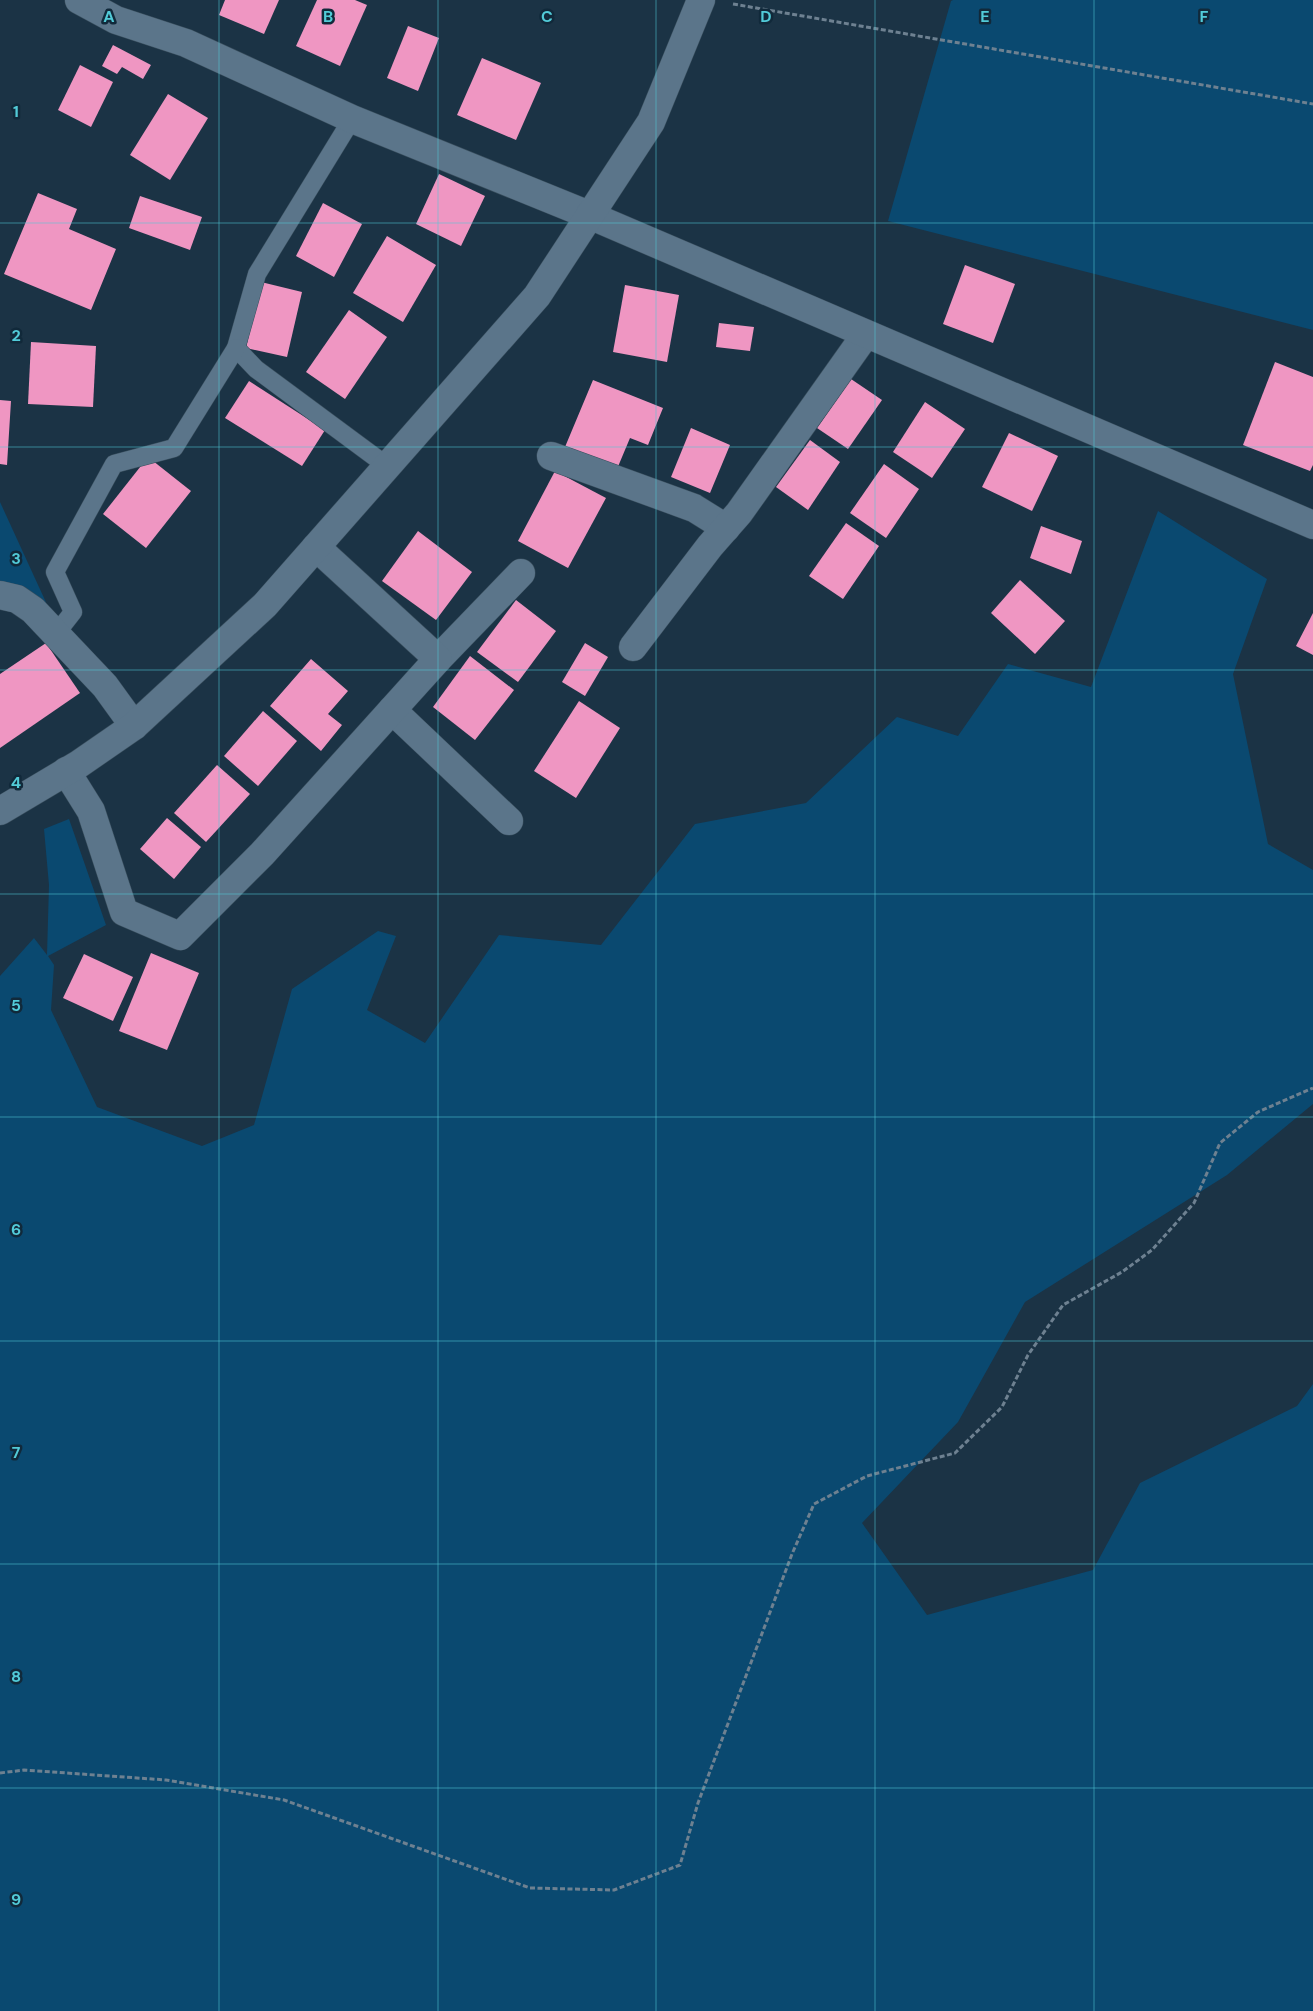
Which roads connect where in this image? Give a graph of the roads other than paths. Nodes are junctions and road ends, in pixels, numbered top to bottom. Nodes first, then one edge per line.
1 (86, 1) edge
2 (714, 2) edge
3 (352, 119) junction
4 (589, 215) junction
5 (866, 334) junction
6 (236, 348) junction
7 (550, 456) dead end
8 (387, 466) junction
9 (1313, 525) edge
10 (726, 528) junction
11 (316, 547) junction
12 (521, 573) dead end
13 (0, 596) edge
14 (55, 635) junction
15 (633, 648) dead end
16 (438, 659) junction
17 (392, 710) junction
18 (134, 726) junction
19 (66, 771) junction
20 (0, 811) edge
21 (508, 821) dead end

1 - 3 street
2 - 4 street
3 - 4 street
3 - 6 lane
4 - 5 street
4 - 8 street
5 - 9 street
5 - 10 street
6 - 8 lane
6 - 14 lane
7 - 10 street
8 - 11 street
10 - 15 street
11 - 16 street
11 - 18 street
12 - 16 street
13 - 14 street
14 - 18 street
16 - 17 street
17 - 19 street
17 - 21 street
18 - 19 street
19 - 20 street

